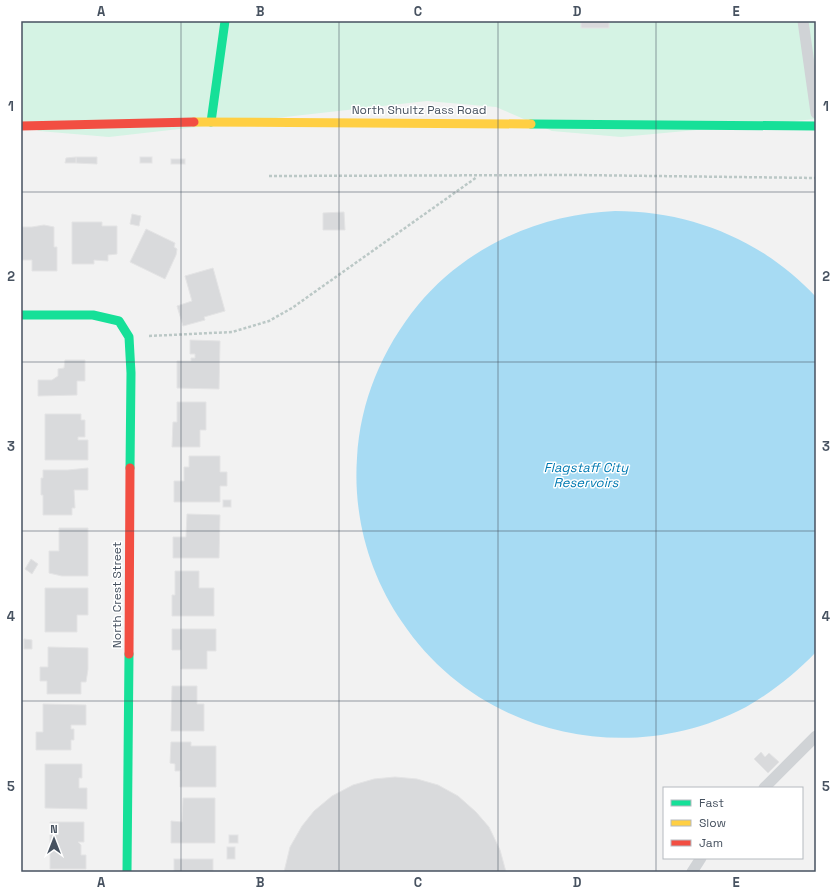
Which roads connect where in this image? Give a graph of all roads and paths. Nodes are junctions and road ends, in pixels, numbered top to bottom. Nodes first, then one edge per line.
1 (225, 21) edge
2 (803, 21) edge
3 (816, 113) edge
4 (211, 122) junction
5 (21, 126) edge
6 (816, 126) edge
7 (269, 176) dead end
8 (477, 177) junction
9 (816, 178) edge
10 (21, 315) edge
11 (129, 337) junction
12 (816, 736) edge
13 (765, 787) edge
14 (700, 859) edge
15 (127, 872) edge
16 (692, 872) edge

1 - 4 street
2 - 3 lane
4 - 5 street, North Shultz Pass Road
4 - 6 street, North Shultz Pass Road
7 - 8 path
8 - 9 path
8 - 11 path
10 - 11 street, North Crest Street
11 - 15 street, North Crest Street
12 - 13 lane
14 - 16 lane

